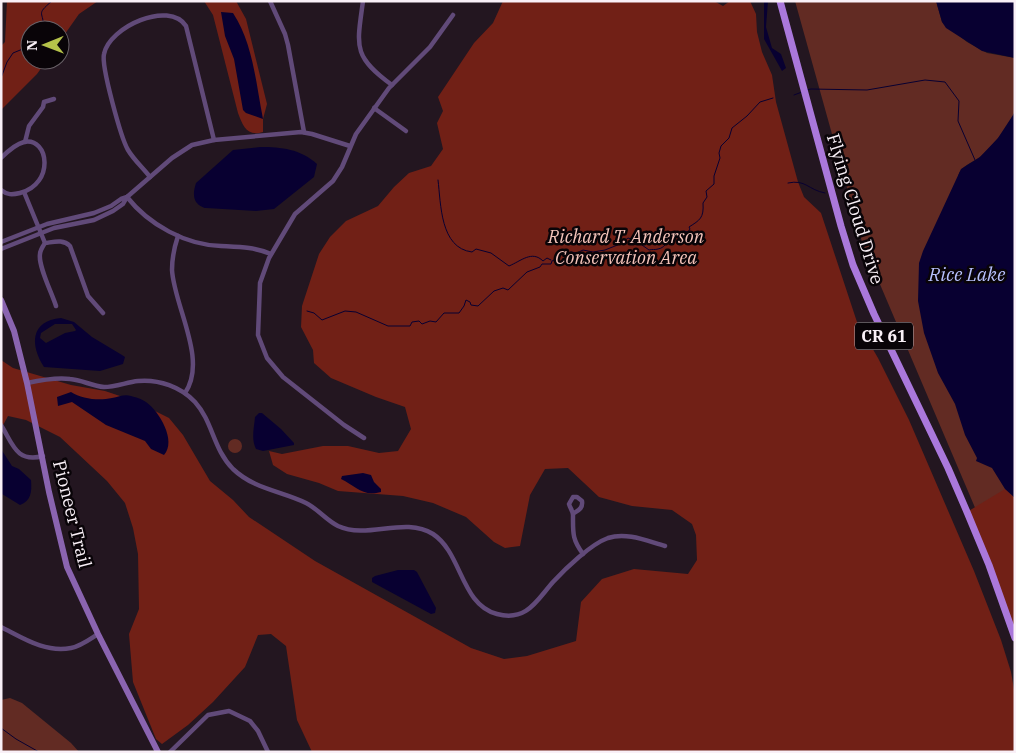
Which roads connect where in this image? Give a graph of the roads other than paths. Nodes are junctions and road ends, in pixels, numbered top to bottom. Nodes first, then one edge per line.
1 (270, 1) edge
2 (363, 1) edge
3 (780, 1) edge
4 (453, 15) dead end
5 (392, 85) junction
6 (54, 99) dead end
7 (374, 108) junction
8 (406, 131) dead end
9 (304, 132) junction
10 (214, 140) junction
11 (25, 142) junction
12 (350, 146) junction
13 (1, 158) edge
14 (150, 176) junction
15 (1, 190) edge
16 (24, 192) junction
17 (127, 198) junction
18 (38, 227) junction
19 (40, 233) junction
20 (178, 236) junction
21 (1, 242) edge
22 (44, 243) junction
23 (1, 249) edge
24 (271, 254) junction
25 (1, 300) edge
26 (56, 306) dead end
27 (103, 313) dead end
28 (28, 383) junction
29 (184, 393) junction
30 (1, 425) edge
31 (364, 438) dead end
32 (42, 456) junction
33 (574, 513) dead end
34 (665, 546) dead end
35 (583, 554) junction
36 (1, 627) edge
37 (98, 634) junction
38 (1015, 638) edge
39 (158, 752) edge
40 (170, 752) edge
41 (268, 752) edge

1 - 9 street
2 - 5 street
3 - 38 main road, Flying Cloud Drive / CR 61
4 - 5 street
5 - 7 street
6 - 11 street
7 - 8 street
7 - 12 street
9 - 10 street
9 - 12 street
10 - 14 street
10 - 14 street
11 - 13 street
11 - 16 street
12 - 24 street
14 - 17 street
15 - 16 street
16 - 18 street
17 - 18 street
17 - 19 street
17 - 20 street
18 - 19 street
18 - 21 street
19 - 22 street
19 - 23 street
20 - 24 street
20 - 29 street
22 - 26 street
22 - 27 street
24 - 31 street
25 - 28 main road, Pioneer Trail
28 - 29 street
28 - 32 main road, Pioneer Trail
29 - 35 street
30 - 32 street
32 - 37 main road, Pioneer Trail
33 - 35 street
34 - 35 street
36 - 37 street
37 - 39 main road, Pioneer Trail
40 - 41 street

